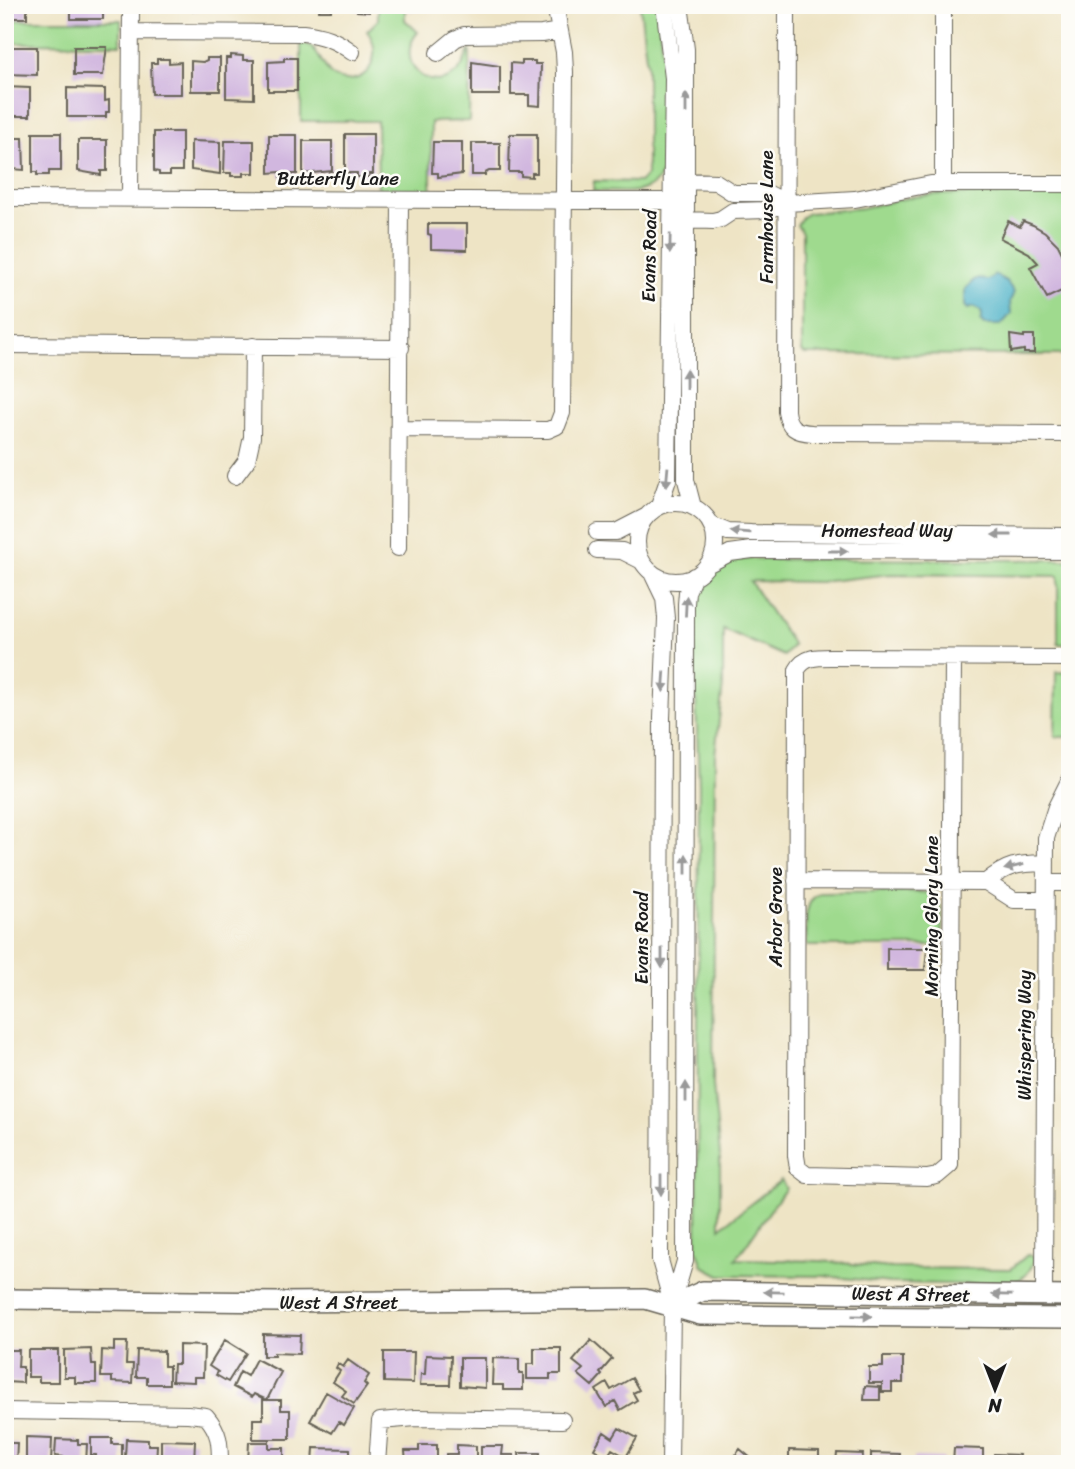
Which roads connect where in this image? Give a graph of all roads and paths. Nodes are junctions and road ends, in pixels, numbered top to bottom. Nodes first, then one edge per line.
1 (131, 5) edge
2 (555, 5) edge
3 (663, 5) edge
4 (680, 5) edge
5 (788, 5) edge
6 (943, 5) edge
7 (560, 31) junction
8 (131, 32) junction
9 (352, 52) dead end
10 (438, 53) dead end
11 (685, 181) junction
12 (943, 183) junction
13 (1070, 184) edge
14 (733, 193) junction
15 (5, 198) edge
16 (130, 199) junction
17 (400, 200) junction
18 (564, 201) junction
19 (671, 201) junction
20 (786, 203) junction
21 (733, 211) junction
22 (686, 220) junction
23 (5, 345) edge
24 (253, 346) junction
25 (401, 348) junction
26 (399, 429) junction
27 (1070, 434) edge
28 (235, 476) dead end
29 (659, 506) junction
30 (693, 507) junction
31 (645, 517) junction
32 (711, 525) junction
33 (597, 532) dead end
34 (1070, 536) edge
35 (398, 548) dead end
36 (597, 550) dead end
37 (1070, 551) edge
38 (640, 559) junction
39 (707, 565) junction
40 (652, 573) junction
41 (694, 576) junction
42 (953, 658) junction
43 (1070, 658) edge
44 (1070, 779) edge
45 (1046, 863) junction
46 (796, 881) junction
47 (986, 882) junction
48 (952, 883) junction
49 (1046, 883) junction
50 (1070, 883) edge
51 (1045, 900) junction
52 (662, 910) junction
53 (686, 910) junction
54 (944, 1172) joint
55 (1044, 1295) junction
56 (1070, 1296) edge
57 (5, 1299) edge
58 (672, 1305) junction
59 (1070, 1318) edge
60 (5, 1411) edge
61 (562, 1420) dead end
62 (220, 1464) edge
63 (377, 1464) edge
64 (670, 1464) edge

1 - 8 street
2 - 7 street
3 - 19 street, Evans Road
11 -> 4 street, Evans Road
5 - 20 street, Farmhouse Lane
6 - 12 street
7 - 10 street
7 - 18 street
8 - 9 street
8 - 16 street
11 - 14 street
11 - 19 street
11 - 22 street, Evans Road
12 - 13 street
12 - 20 street
14 - 20 street
14 - 21 street
15 - 16 street, Butterfly Lane
16 - 17 street, Butterfly Lane
17 - 18 street, Butterfly Lane
17 - 25 street
18 - 19 street, Butterfly Lane
18 - 26 street
19 - 22 street
19 -> 29 street, Evans Road
20 - 21 street
20 - 27 street, Farmhouse Lane
21 - 22 street
30 -> 22 street, Evans Road
23 - 24 street
24 - 25 street
24 - 28 street
25 - 26 street
26 - 35 street
29 - 30 street
29 - 31 street
30 - 32 street
31 - 33 street
31 - 38 street
34 -> 32 street, Homestead Way
32 - 39 street
36 - 38 street
39 -> 37 street, Homestead Way
38 - 40 street
39 - 41 street
40 - 41 street
40 -> 52 street, Evans Road
53 -> 41 street, Evans Road
42 - 43 street
42 - 46 street, Arbor Grove
42 - 48 street, Morning Glory Lane
44 - 45 street, Whispering Way
45 -> 47 street
45 - 49 street, Whispering Way
46 - 48 street
46 - 54 street, Arbor Grove
47 - 48 street
47 - 51 street
48 - 54 street, Morning Glory Lane
49 - 50 street
49 - 51 street, Whispering Way
51 - 55 street, Whispering Way
52 - 53 street
52 -> 58 street, Evans Road
58 -> 53 street, Evans Road
55 - 56 main road, West A Street
55 -> 58 main road, West A Street
57 - 58 main road, West A Street
58 -> 59 main road, West A Street
58 - 64 street, Evans Road
60 - 62 street
61 - 63 street

